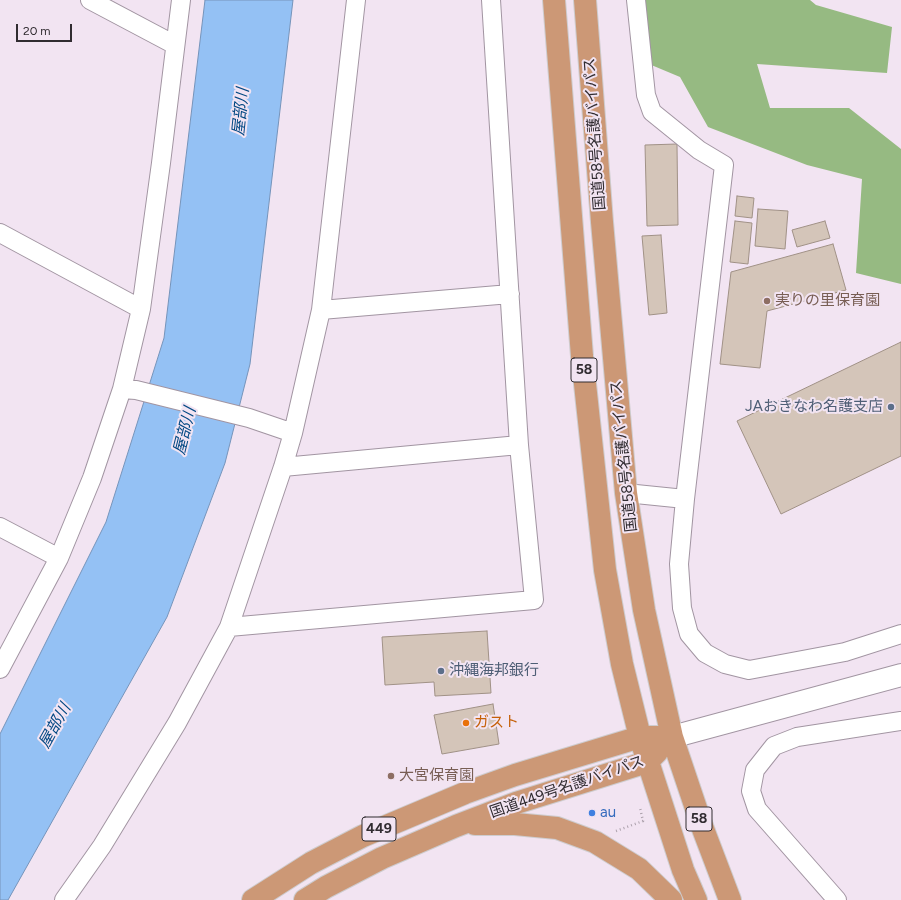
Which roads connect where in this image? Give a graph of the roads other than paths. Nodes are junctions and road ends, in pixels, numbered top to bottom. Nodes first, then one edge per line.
1 (90, 0) edge
2 (181, 0) edge
3 (356, 0) edge
4 (491, 0) edge
5 (554, 0) edge
6 (585, 0) edge
7 (636, 0) edge
8 (175, 45) junction
9 (0, 233) edge
10 (510, 294) junction
11 (141, 309) junction
12 (321, 310) junction
13 (129, 389) junction
14 (293, 433) junction
15 (519, 445) junction
16 (283, 467) junction
17 (626, 493) junction
18 (685, 499) junction
19 (0, 527) edge
20 (59, 558) junction
21 (229, 627) junction
22 (901, 634) edge
23 (0, 669) edge
24 (901, 676) edge
25 (901, 721) edge
26 (640, 737) junction
27 (672, 737) junction
28 (647, 762) junction
29 (456, 826) junction
30 (64, 900) edge
31 (252, 900) edge
32 (305, 900) edge
33 (671, 900) edge
34 (696, 900) edge
35 (730, 900) edge
36 (837, 900) edge

1 - 8 street
2 - 8 street
3 - 12 street
4 - 10 street
5 - 26 highway, 国道58号名護バイパス / 58
6 - 17 highway, 国道58号名護バイパス / 58
7 - 18 street
8 - 11 street
9 - 11 street
10 - 12 street
10 - 15 street
11 - 13 street
12 - 14 street
13 - 14 street
13 - 20 street
14 - 16 street
15 - 16 street
15 - 21 street
16 - 21 street
17 - 18 street
17 - 27 highway, 国道58号名護バイパス / 58
18 - 22 street
19 - 20 street
20 - 23 street
21 - 30 street
24 - 27 street
25 - 36 street
26 - 27 highway, 国道449号名護バイパス / 449
26 - 28 highway, 58
26 - 31 highway, 国道449号名護バイパス / 449
27 - 28 highway, 国道449号名護バイパス / 449
27 - 35 highway, 国道58号名護バイパス / 58
28 - 29 highway, 国道449号名護バイパス / 449
28 - 34 highway, 58
29 - 32 highway, 国道449号名護バイパス / 449
29 - 33 highway

